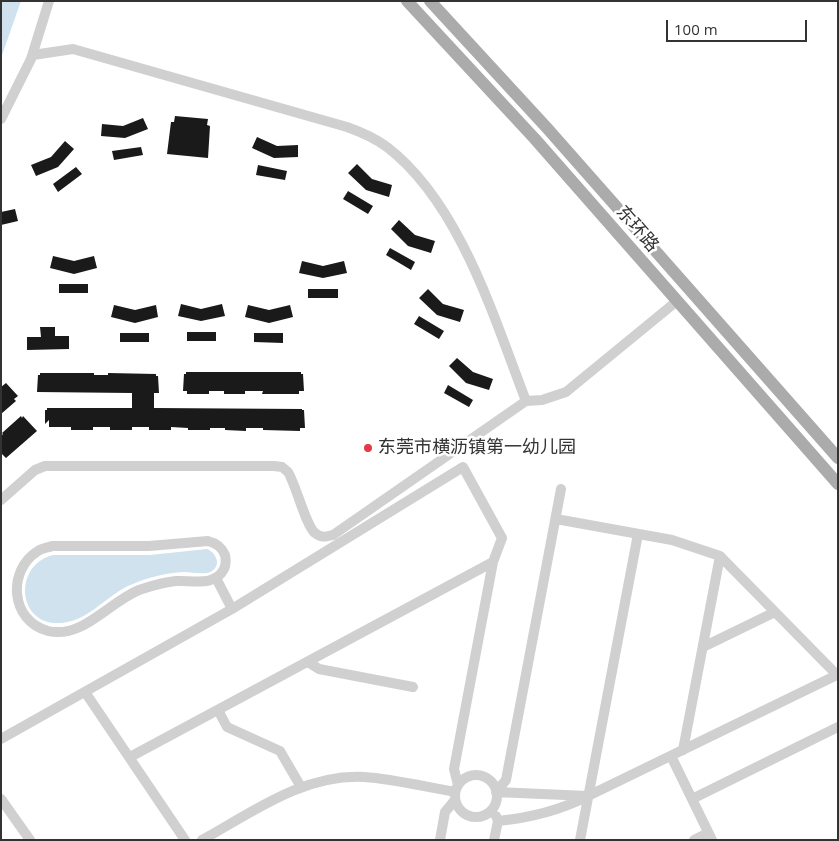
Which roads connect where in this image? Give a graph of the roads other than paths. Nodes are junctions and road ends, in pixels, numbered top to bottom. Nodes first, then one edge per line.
1 (49, 1) edge
2 (407, 1) edge
3 (430, 1) edge
4 (33, 55) junction
5 (1, 119) edge
6 (677, 301) junction
7 (526, 401) junction
8 (838, 458) edge
9 (838, 484) edge
10 (561, 489) dead end
11 (1, 500) edge
12 (556, 518) junction
13 (638, 534) junction
14 (720, 556) junction
15 (493, 562) junction
16 (216, 578) junction
17 (232, 609) junction
18 (775, 612) junction
19 (703, 647) junction
20 (308, 662) junction
21 (838, 676) edge
22 (413, 688) dead end
23 (85, 692) junction
24 (218, 710) junction
25 (838, 727) edge
26 (1, 739) edge
27 (683, 750) junction
28 (671, 756) junction
29 (130, 757) junction
30 (301, 787) junction
31 (456, 792) junction
32 (496, 792) junction
33 (588, 796) junction
34 (692, 799) junction
35 (1, 800) edge
36 (493, 808) junction
37 (498, 821) junction
38 (710, 836) edge
39 (206, 839) edge
40 (30, 840) edge
41 (185, 840) edge
42 (440, 840) edge
43 (494, 840) edge
44 (580, 840) edge
45 (694, 840) edge

1 - 4 lane
2 - 6 main road, 东环路
3 - 8 main road, 东环路
4 - 5 lane
4 - 7 lane
6 - 7 lane
6 - 9 main road, 东环路
7 - 11 lane
10 - 12 lane
12 - 13 lane
12 - 32 lane
13 - 14 lane
13 - 33 lane
14 - 18 lane
14 - 19 lane
15 - 17 lane
15 - 20 lane
15 - 31 lane
16 - 16 lane
16 - 17 lane
17 - 23 lane
18 - 19 lane
18 - 21 lane
19 - 27 lane
20 - 22 lane
20 - 24 lane
21 - 27 lane
23 - 26 lane
23 - 29 lane
24 - 29 lane
24 - 30 lane
25 - 34 lane
27 - 28 lane
28 - 33 lane
28 - 34 lane
29 - 41 lane
30 - 31 lane
30 - 39 lane
31 - 32 lane
31 - 36 lane
31 - 42 lane
32 - 33 lane
32 - 36 lane
33 - 37 lane
33 - 44 lane
34 - 38 lane
35 - 40 lane
36 - 37 lane
37 - 43 lane
38 - 45 lane

